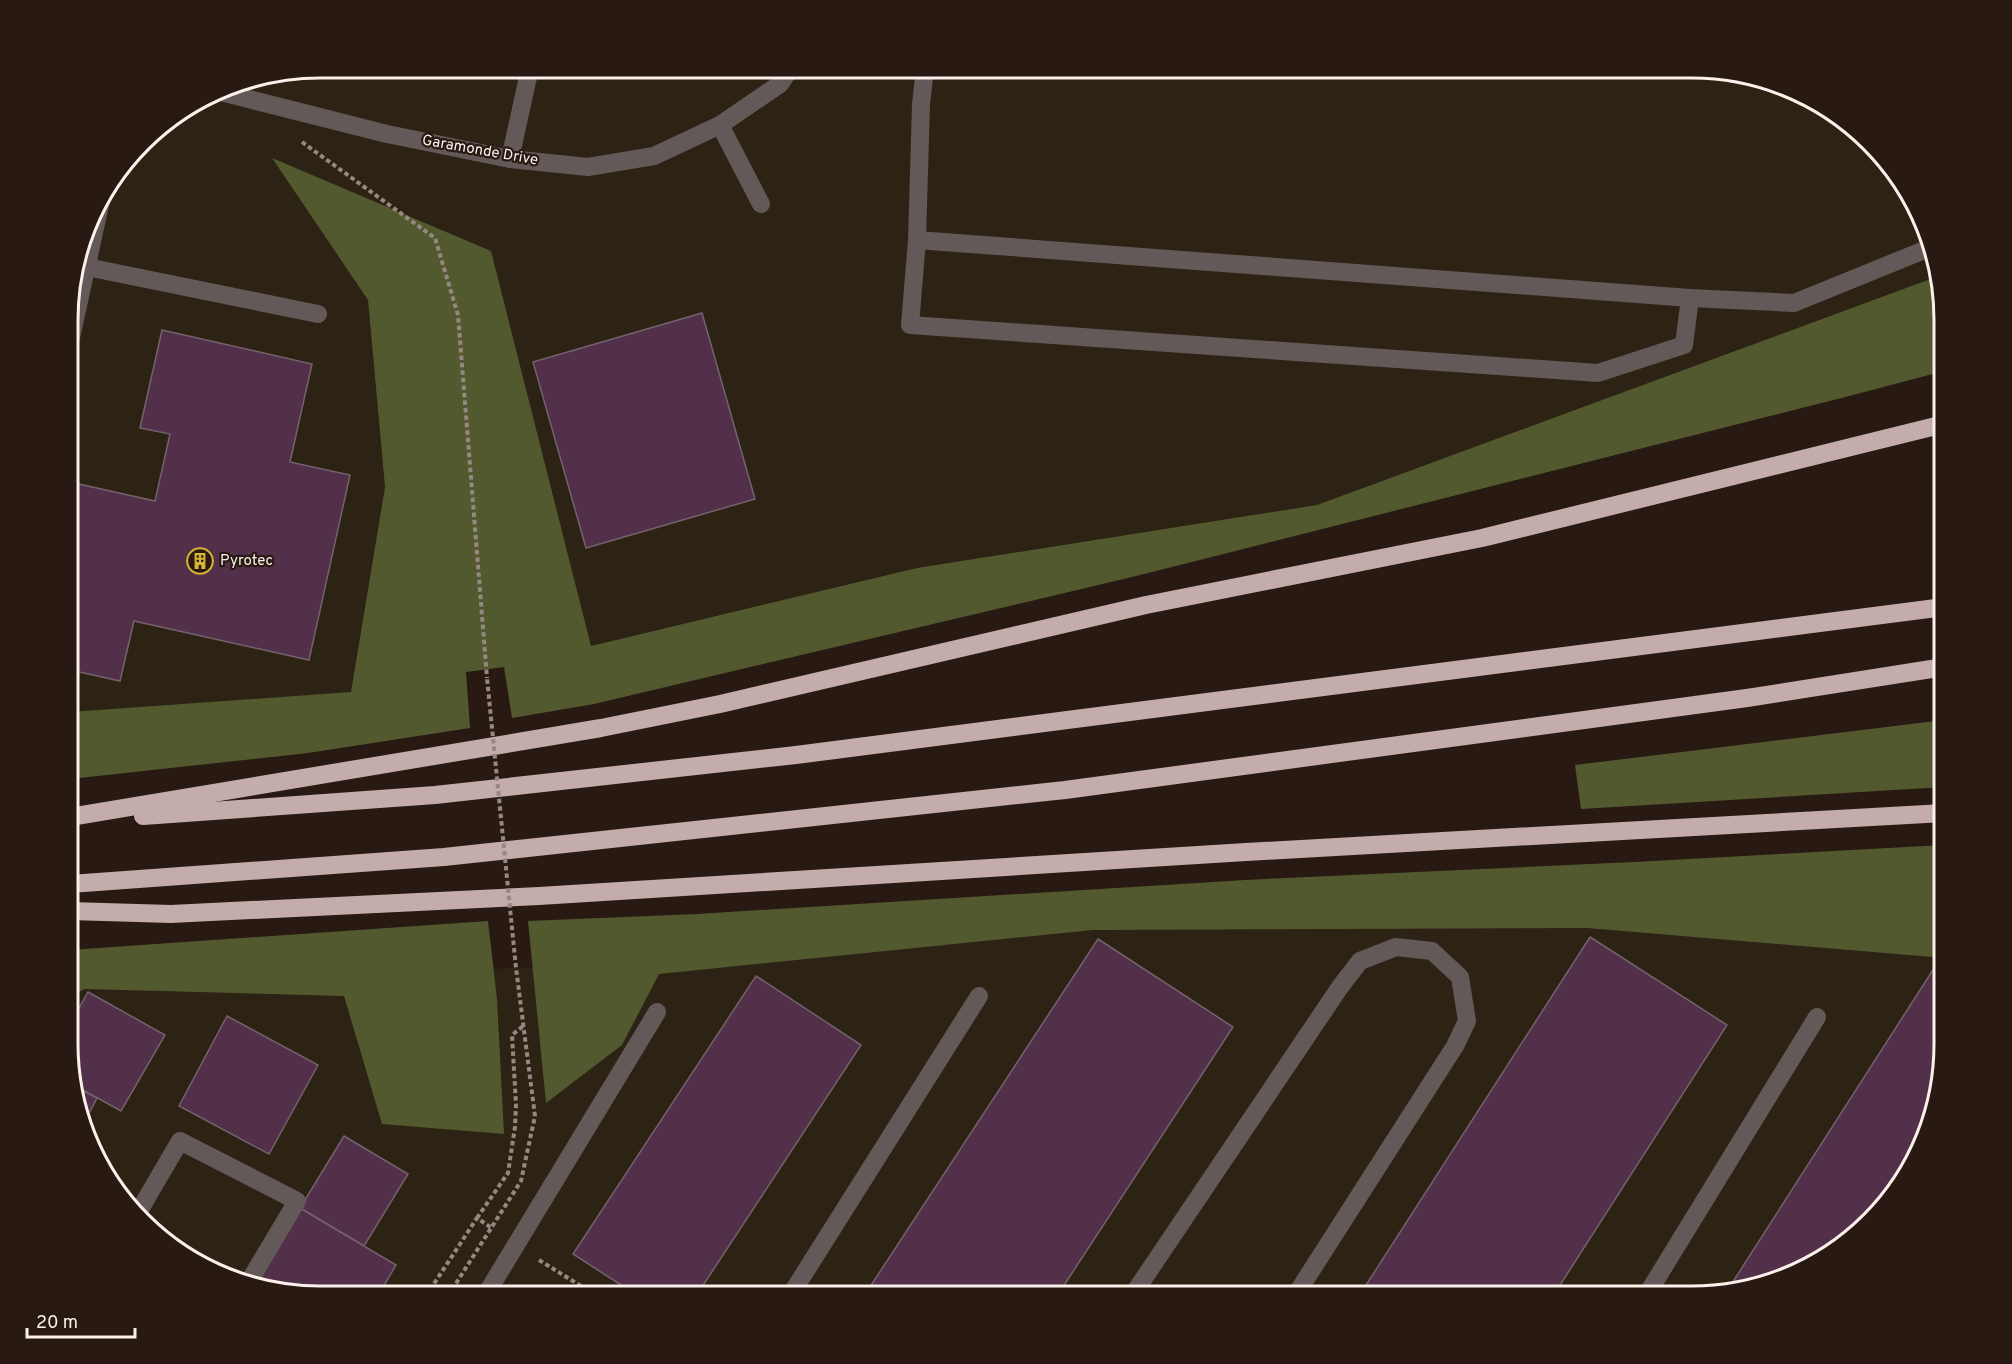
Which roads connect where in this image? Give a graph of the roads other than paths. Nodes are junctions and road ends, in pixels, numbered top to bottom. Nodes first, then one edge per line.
1 (528, 78) edge
2 (784, 78) edge
3 (924, 78) edge
4 (231, 95) edge
5 (720, 125) junction
6 (510, 159) junction
7 (761, 204) dead end
8 (94, 232) edge
9 (917, 240) junction
10 (1924, 250) edge
11 (87, 267) junction
12 (1690, 298) junction
13 (79, 302) edge
14 (318, 314) dead end
15 (1934, 426) edge
16 (1934, 608) edge
17 (1934, 669) edge
18 (1934, 814) edge
19 (78, 818) edge
20 (78, 818) edge
21 (78, 883) edge
22 (78, 911) edge
23 (979, 996) dead end
24 (657, 1012) dead end
25 (1817, 1017) dead end
26 (141, 1207) edge
27 (252, 1276) edge
28 (491, 1286) edge
29 (796, 1286) edge
30 (1139, 1286) edge
31 (1301, 1286) edge
32 (1652, 1286) edge

1 - 6 street
2 - 5 street, Garamonde Drive
3 - 9 street
4 - 6 street, Garamonde Drive
5 - 6 street, Garamonde Drive
5 - 7 street
8 - 11 street
9 - 12 street
9 - 12 street
10 - 12 street
11 - 13 street
11 - 14 street
15 - 19 highway
16 - 20 highway
17 - 21 highway
18 - 22 highway
23 - 29 street
24 - 28 street
25 - 32 street
26 - 27 street
30 - 31 street

